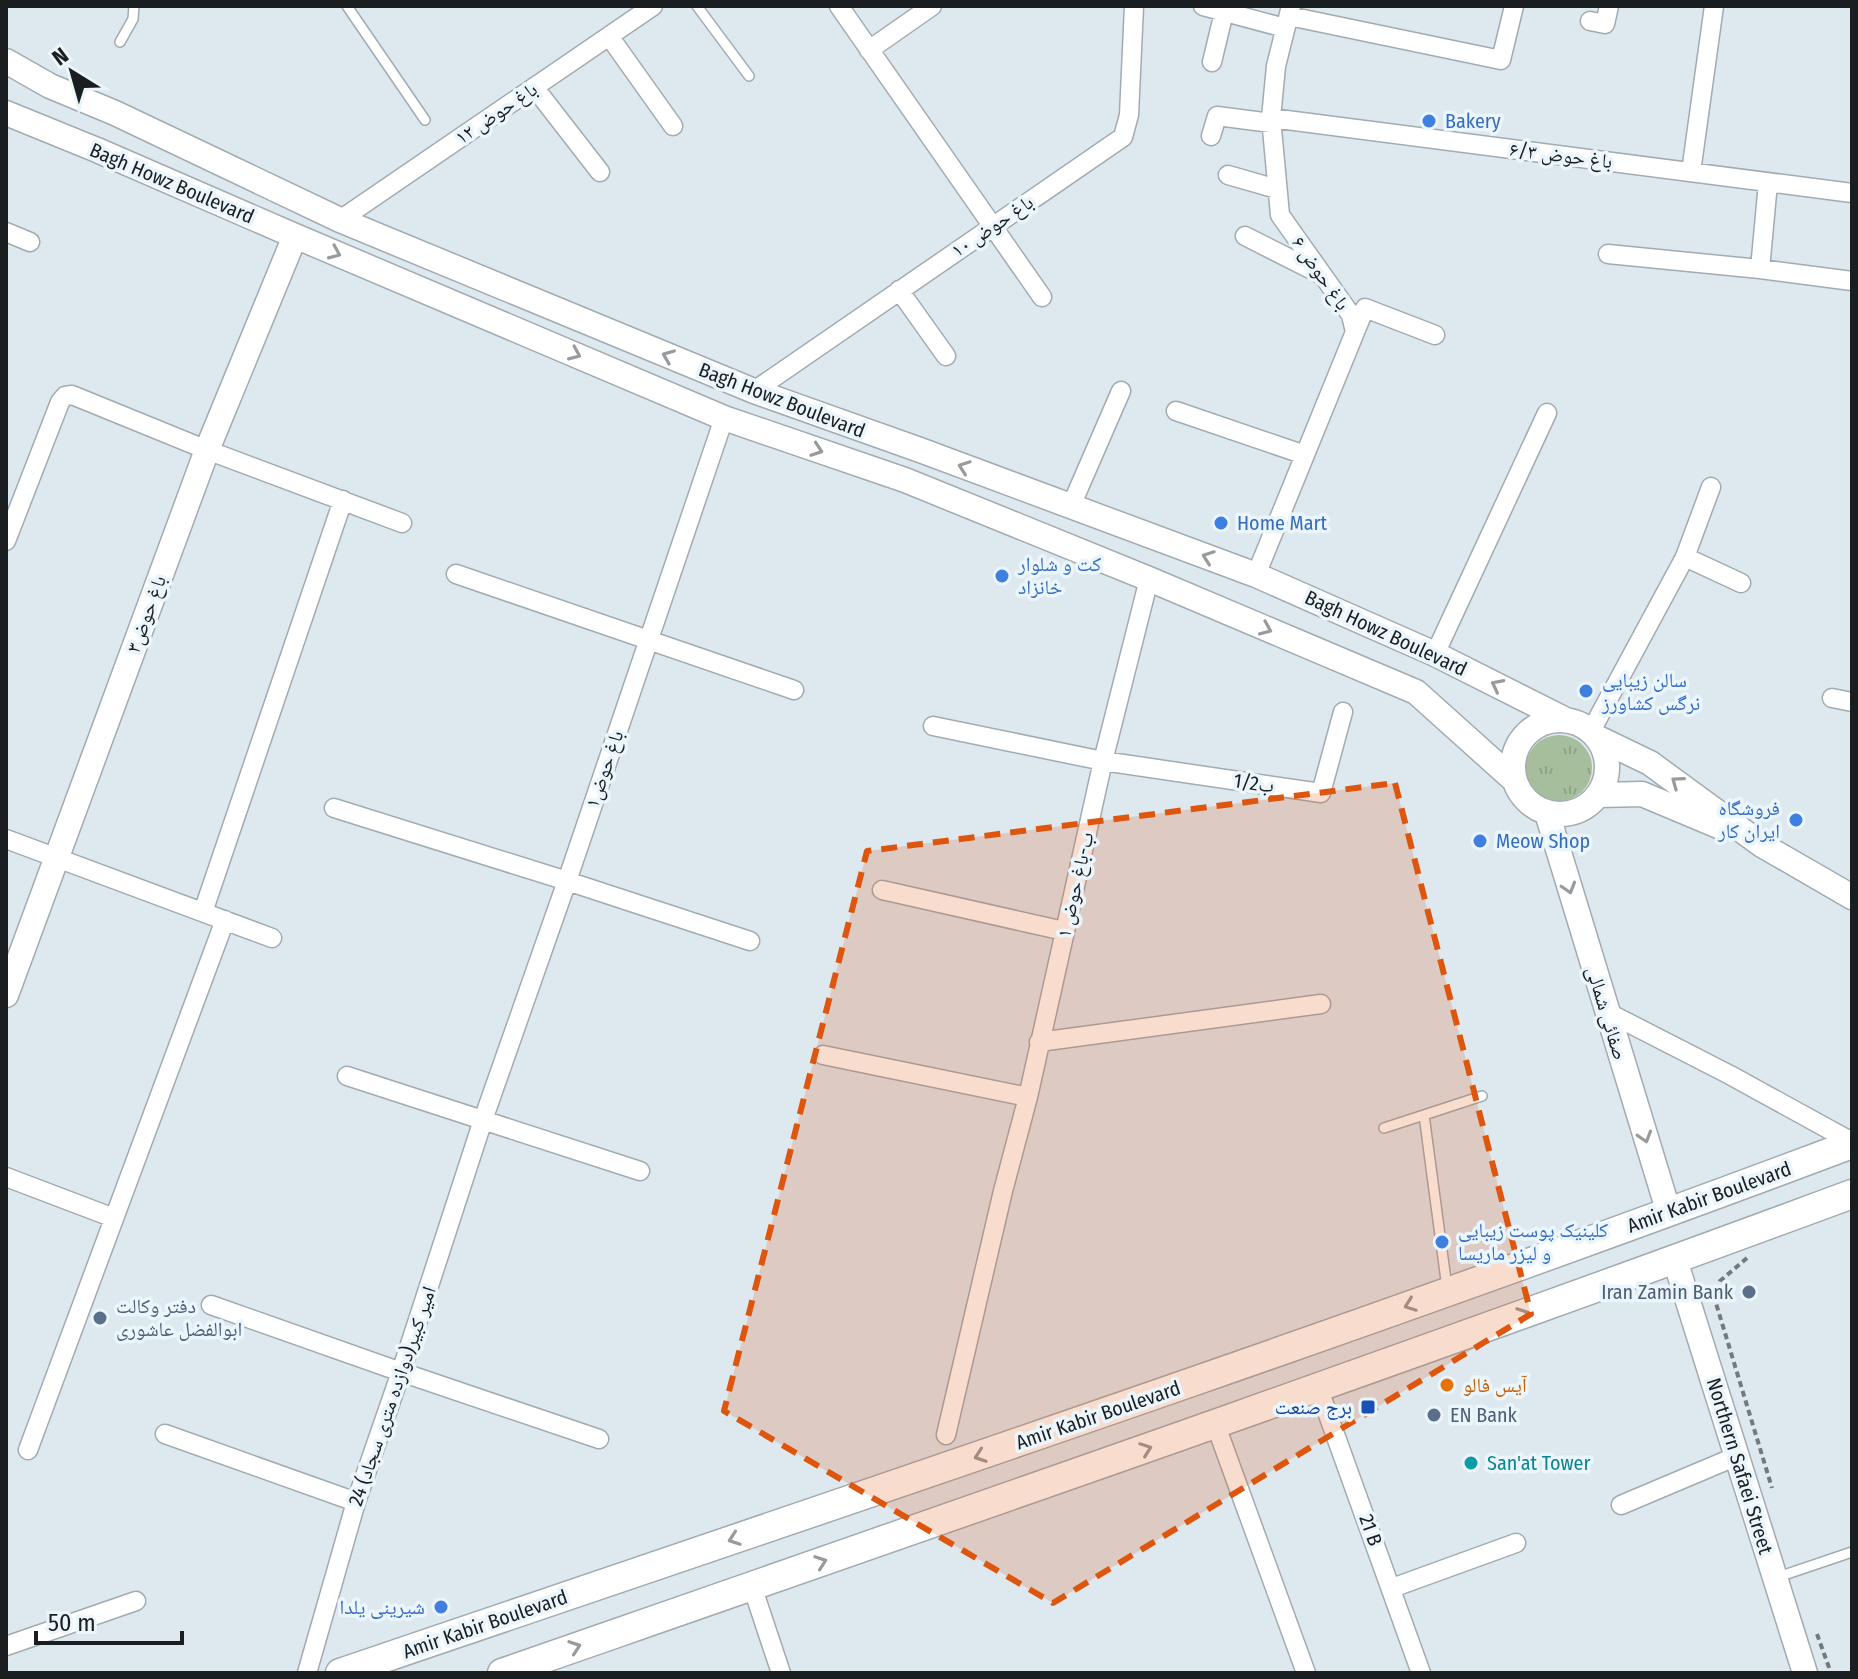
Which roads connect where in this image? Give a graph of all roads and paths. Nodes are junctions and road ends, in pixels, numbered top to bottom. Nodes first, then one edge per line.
1 (134, 6) edge
2 (347, 6) edge
3 (653, 6) edge
4 (697, 6) edge
5 (839, 6) edge
6 (932, 6) edge
7 (1134, 6) edge
8 (1203, 6) edge
9 (1514, 6) edge
10 (1609, 6) edge
11 (1714, 6) edge
12 (1224, 12) junction
13 (1288, 16) edge
14 (1590, 21) dead end
15 (609, 36) junction
16 (120, 42) dead end
17 (869, 50) junction
18 (6, 61) edge
19 (1212, 62) dead end
20 (749, 76) dead end
21 (534, 87) junction
22 (6, 113) edge
23 (115, 113) junction
24 (425, 120) dead end
25 (1271, 120) junction
26 (673, 126) dead end
27 (1211, 136) dead end
28 (97, 150) junction
29 (600, 172) dead end
30 (1691, 172) junction
31 (1228, 175) dead end
32 (1768, 183) junction
33 (1277, 189) junction
34 (1852, 193) edge
35 (340, 220) junction
36 (993, 225) junction
37 (6, 232) edge
38 (295, 236) junction
39 (1245, 236) dead end
40 (30, 242) dead end
41 (1608, 254) dead end
42 (1760, 269) junction
43 (1323, 275) junction
44 (1852, 281) edge
45 (899, 290) junction
46 (1042, 297) dead end
47 (1355, 332) junction
48 (1435, 335) dead end
49 (946, 356) dead end
50 (754, 391) junction
51 (1121, 391) dead end
52 (1176, 411) dead end
53 (1547, 413) dead end
54 (724, 418) junction
55 (898, 442) junction
56 (207, 450) junction
57 (1305, 455) junction
58 (889, 474) junction
59 (1711, 487) dead end
60 (343, 500) junction
61 (1071, 506) junction
62 (402, 523) dead end
63 (6, 541) edge
64 (1685, 557) junction
65 (456, 574) dead end
66 (1256, 575) junction
67 (1149, 579) junction
68 (1741, 583) dead end
69 (648, 640) junction
70 (1435, 654) junction
71 (794, 690) dead end
72 (1832, 698) dead end
73 (1852, 702) edge
74 (1343, 712) dead end
75 (1566, 720) junction
76 (933, 726) dead end
77 (1595, 735) junction
78 (1103, 761) junction
79 (1514, 780) junction
80 (1599, 795) junction
81 (334, 808) dead end
82 (1547, 813) junction
83 (6, 839) edge
84 (1762, 845) junction
85 (56, 857) junction
86 (567, 881) junction
87 (882, 890) dead end
88 (1852, 897) edge
89 (203, 912) junction
90 (225, 920) junction
91 (1064, 931) junction
92 (272, 938) dead end
93 (750, 941) dead end
94 (6, 995) edge
95 (1321, 1004) dead end
96 (1607, 1012) junction
97 (1039, 1042) junction
98 (823, 1055) dead end
99 (347, 1076) dead end
100 (1482, 1096) dead end
101 (1028, 1097) junction
102 (1424, 1115) junction
103 (483, 1120) junction
104 (1384, 1128) dead end
105 (1852, 1143) edge
106 (640, 1171) dead end
107 (6, 1177) edge
108 (1852, 1194) edge
109 (1669, 1213) junction
110 (114, 1218) junction
111 (1751, 1255) dead end
112 (1675, 1260) junction
113 (1447, 1292) junction
114 (211, 1305) dead end
115 (401, 1372) junction
116 (1318, 1387) junction
117 (1083, 1421) junction
118 (1215, 1423) junction
119 (165, 1434) dead end
120 (946, 1435) dead end
121 (599, 1439) dead end
122 (28, 1450) dead end
123 (1737, 1456) junction
124 (1095, 1467) junction
125 (1774, 1496) dead end
126 (356, 1502) junction
127 (1621, 1505) dead end
128 (1516, 1543) dead end
129 (1852, 1552) edge
130 (1775, 1578) junction
131 (752, 1586) junction
132 (1392, 1588) junction
133 (136, 1601) dead end
134 (1816, 1629) dead end
135 (6, 1646) edge
136 (307, 1673) edge
137 (340, 1673) edge
138 (502, 1673) edge
139 (781, 1673) edge
140 (1306, 1673) edge
141 (1421, 1673) edge
142 (1805, 1673) edge
143 (1831, 1673) edge

1 - 16 lane
2 - 24 lane
3 - 15 street, ۱۲ باغ حوض
4 - 20 lane
5 - 17 street
6 - 17 street
7 - 36 street, ۱۰ باغ حوض
8 - 12 street
9 - 13 street
10 - 14 street
11 - 30 street
12 - 13 street
12 - 19 street
13 - 25 street, ۶ باغ حوض
15 - 21 street, ۱۲ باغ حوض
15 - 26 street
17 - 36 street
18 - 23 main road, Bagh Howz Boulevard
21 - 29 street
21 - 35 street, ۱۲ باغ حوض
22 - 28 main road, Bagh Howz Boulevard
23 - 28 main road
23 - 35 main road, Bagh Howz Boulevard
25 - 27 street, ۶/۳ باغ حوض
25 - 30 street, ۶/۳ باغ حوض
25 - 33 street, ۶ باغ حوض
28 - 38 main road, Bagh Howz Boulevard
30 - 32 street, ۶/۳ باغ حوض
31 - 33 street
32 - 34 street, ۶/۳ باغ حوض
32 - 42 street
33 - 43 street, ۶ باغ حوض
50 -> 35 main road, Bagh Howz Boulevard
36 - 45 street, ۱۰ باغ حوض
36 - 46 street
37 - 40 street
38 -> 54 main road, Bagh Howz Boulevard
38 - 56 main road, باغ حوض۳
39 - 43 street
41 - 42 street
42 - 44 street
43 - 47 street, ۶ باغ حوض
45 - 49 street
45 - 50 street, ۱۰ باغ حوض
47 - 48 street
47 - 57 street, ۶ باغ حوض
50 - 55 main road, Bagh Howz Boulevard
51 - 61 street
52 - 57 street
53 - 70 street
54 -> 58 main road, Bagh Howz Boulevard
54 - 69 street, باغ حوض۱
55 - 58 main road
61 -> 55 main road, Bagh Howz Boulevard
56 - 60 street
56 - 63 street
56 - 85 main road, باغ حوض۳
57 - 66 street, ۶ باغ حوض
58 - 67 main road, Bagh Howz Boulevard
59 - 64 street
60 - 62 street
60 - 89 street
66 -> 61 main road, Bagh Howz Boulevard
64 - 68 street
64 - 77 street
65 - 69 street
66 - 70 main road, Bagh Howz Boulevard
67 - 78 street, ۱ ب-باغ حوض
67 -> 79 main road, Bagh Howz Boulevard
69 - 71 street
69 - 86 street, باغ حوض۱
75 -> 70 main road, Bagh Howz Boulevard
72 - 73 street
74 - 78 street, 1/2ب
75 - 77 main road
75 - 79 main road
76 - 78 street
77 - 80 main road
84 -> 77 main road
78 - 91 street, ۱ ب-باغ حوض
79 - 82 main road
80 - 82 main road
80 - 84 main road
81 - 86 street
82 -> 96 main road, صفائی شمالی
83 - 85 street
84 - 88 main road
85 - 89 street
85 - 94 main road, باغ حوض۳
86 - 93 street
86 - 103 street, باغ حوض۱
87 - 91 street
89 - 90 street
90 - 92 street
90 - 110 street
91 - 97 street, ۱ ب-باغ حوض
95 - 97 street
96 - 105 street
96 -> 109 main road, صفائی شمالی
97 - 101 street, ۱ ب-باغ حوض
98 - 101 street
99 - 103 street
100 - 102 lane
101 - 120 street, ۱ ب-باغ حوض
102 - 104 lane
102 - 113 lane
103 - 106 street
103 - 115 street, 24 امیر کبیر(دوازده متری سجاد)
105 - 109 main road, Amir Kabir Boulevard
107 - 110 street
108 - 112 main road
109 - 113 main road, Amir Kabir Boulevard
110 - 122 street
111 - 125 path
116 -> 112 main road
112 - 123 main road, Northern Safaei Street
113 -> 117 main road, Amir Kabir Boulevard
114 - 115 street
115 - 121 street
115 - 126 street, 24 امیر کبیر(دوازده متری سجاد)
116 - 118 main road
116 - 132 street, 21 B
117 - 124 main road
117 -> 137 main road, Amir Kabir Boulevard
124 -> 118 main road
118 - 140 street
119 - 126 street
123 - 127 street
123 - 130 main road, Northern Safaei Street
131 -> 124 main road
126 - 136 street, 24 امیر کبیر(دوازده متری سجاد)
128 - 132 street
129 - 130 lane
130 - 142 main road, Northern Safaei Street
138 -> 131 main road
131 - 139 street
132 - 141 street, 21 B
133 - 135 street
134 - 143 path

